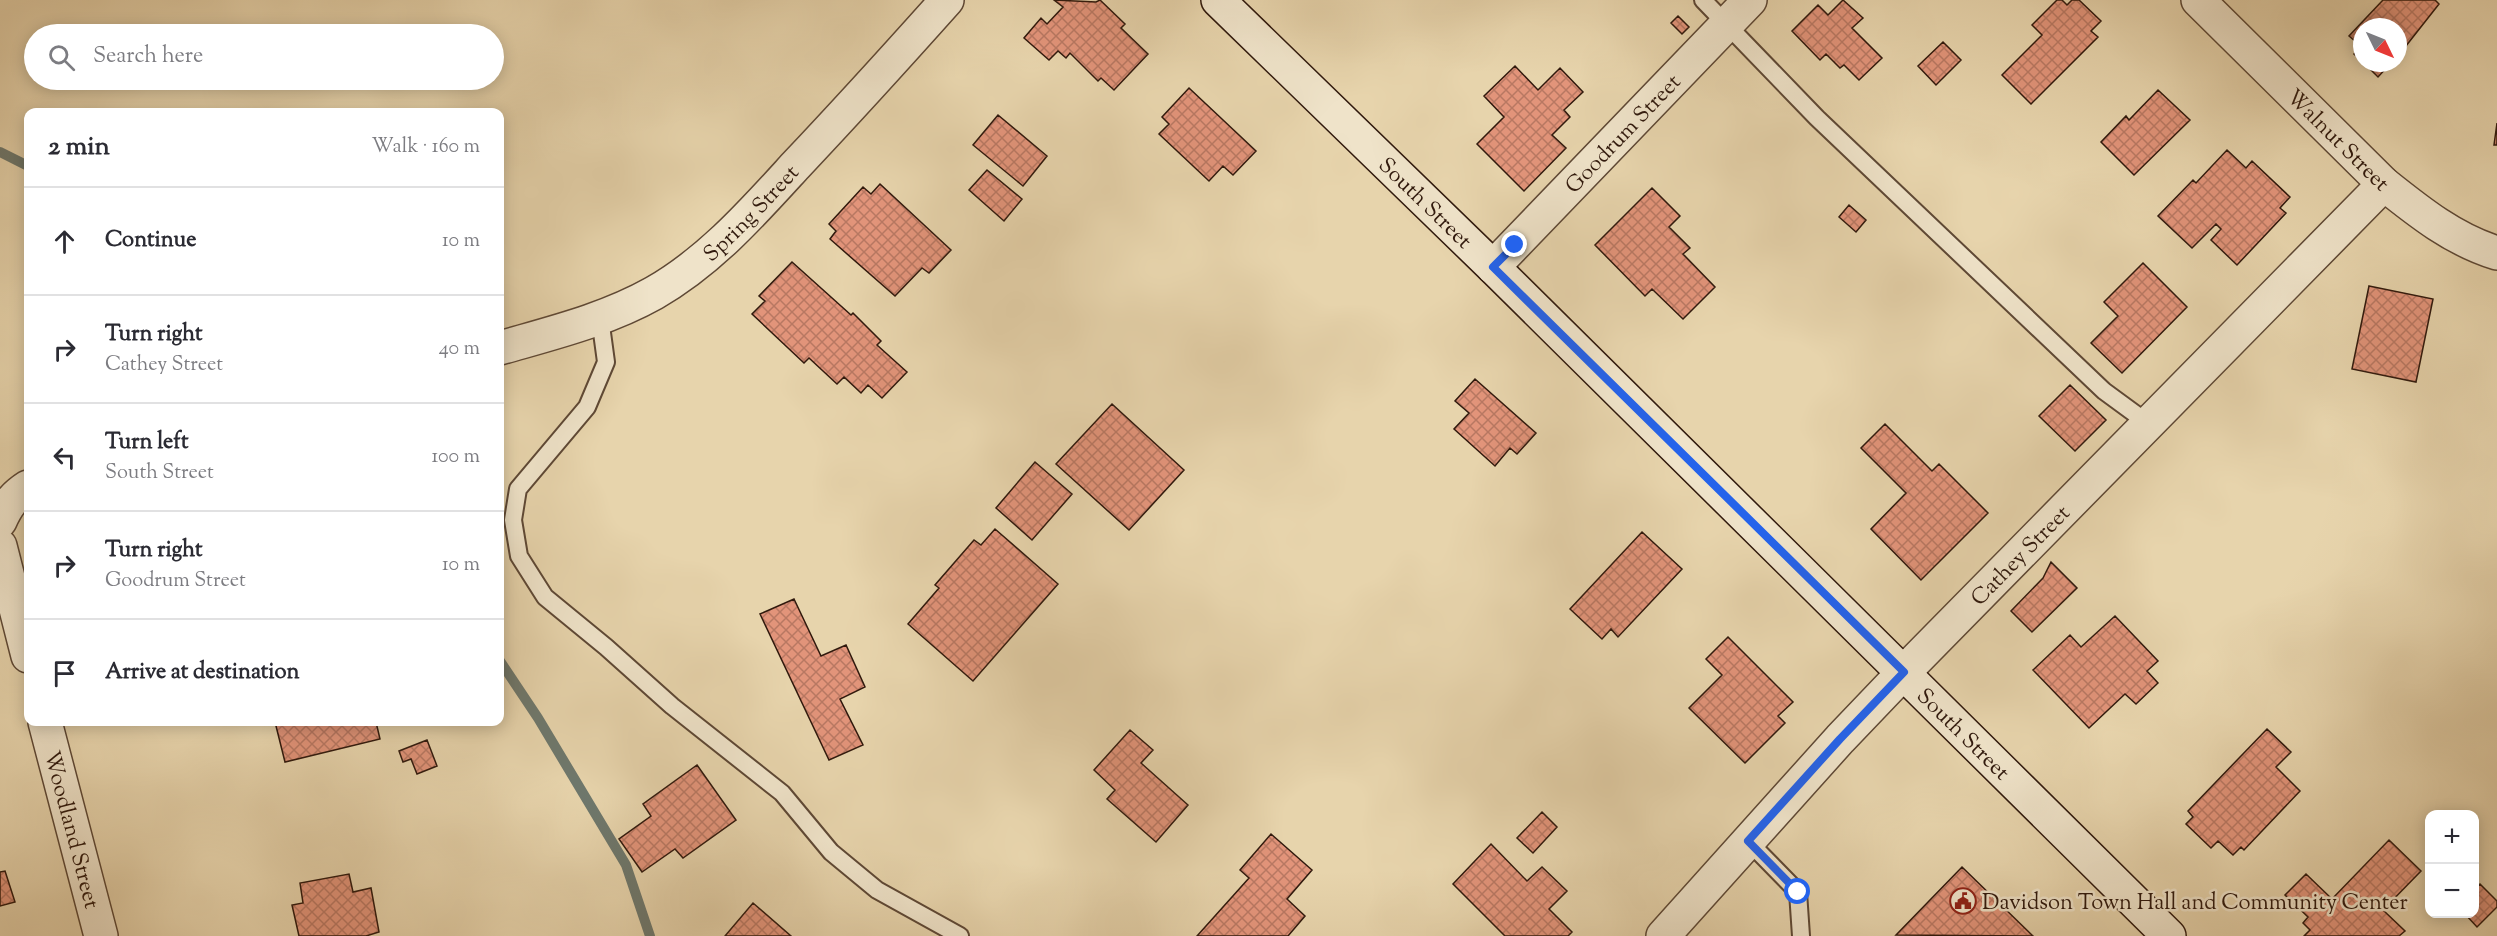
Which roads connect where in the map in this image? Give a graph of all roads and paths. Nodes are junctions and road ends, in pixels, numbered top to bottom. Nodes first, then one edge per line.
1 (946, 0) edge
2 (1218, 0) edge
3 (1703, 0) edge
4 (1750, 0) edge
5 (2198, 0) edge
6 (1727, 24) junction
7 (2384, 184) junction
8 (2497, 253) edge
9 (1493, 267) junction
10 (600, 318) junction
11 (504, 347) edge
12 (2149, 423) junction
13 (0, 546) edge
14 (24, 640) edge
15 (1904, 672) junction
16 (46, 726) edge
17 (1748, 841) junction
18 (101, 936) edge
19 (960, 936) edge
20 (1663, 936) edge
21 (1802, 936) edge
22 (2169, 936) edge

1 - 10 street, Spring Street
2 - 9 street, South Street
3 - 6 lane
4 - 6 street, Goodrum Street
5 - 7 street, Walnut Street
6 - 9 street, Goodrum Street
6 - 12 lane
7 - 8 street, Walnut Street
7 - 12 street, Cathey Street
9 - 15 street, South Street
10 - 11 street, Spring Street
10 - 19 lane
12 - 15 street, Cathey Street
13 - 14 street
15 - 17 street, Cathey Street
15 - 22 street, South Street
16 - 18 street, Woodland Street
17 - 20 street, Cathey Street
17 - 21 lane

